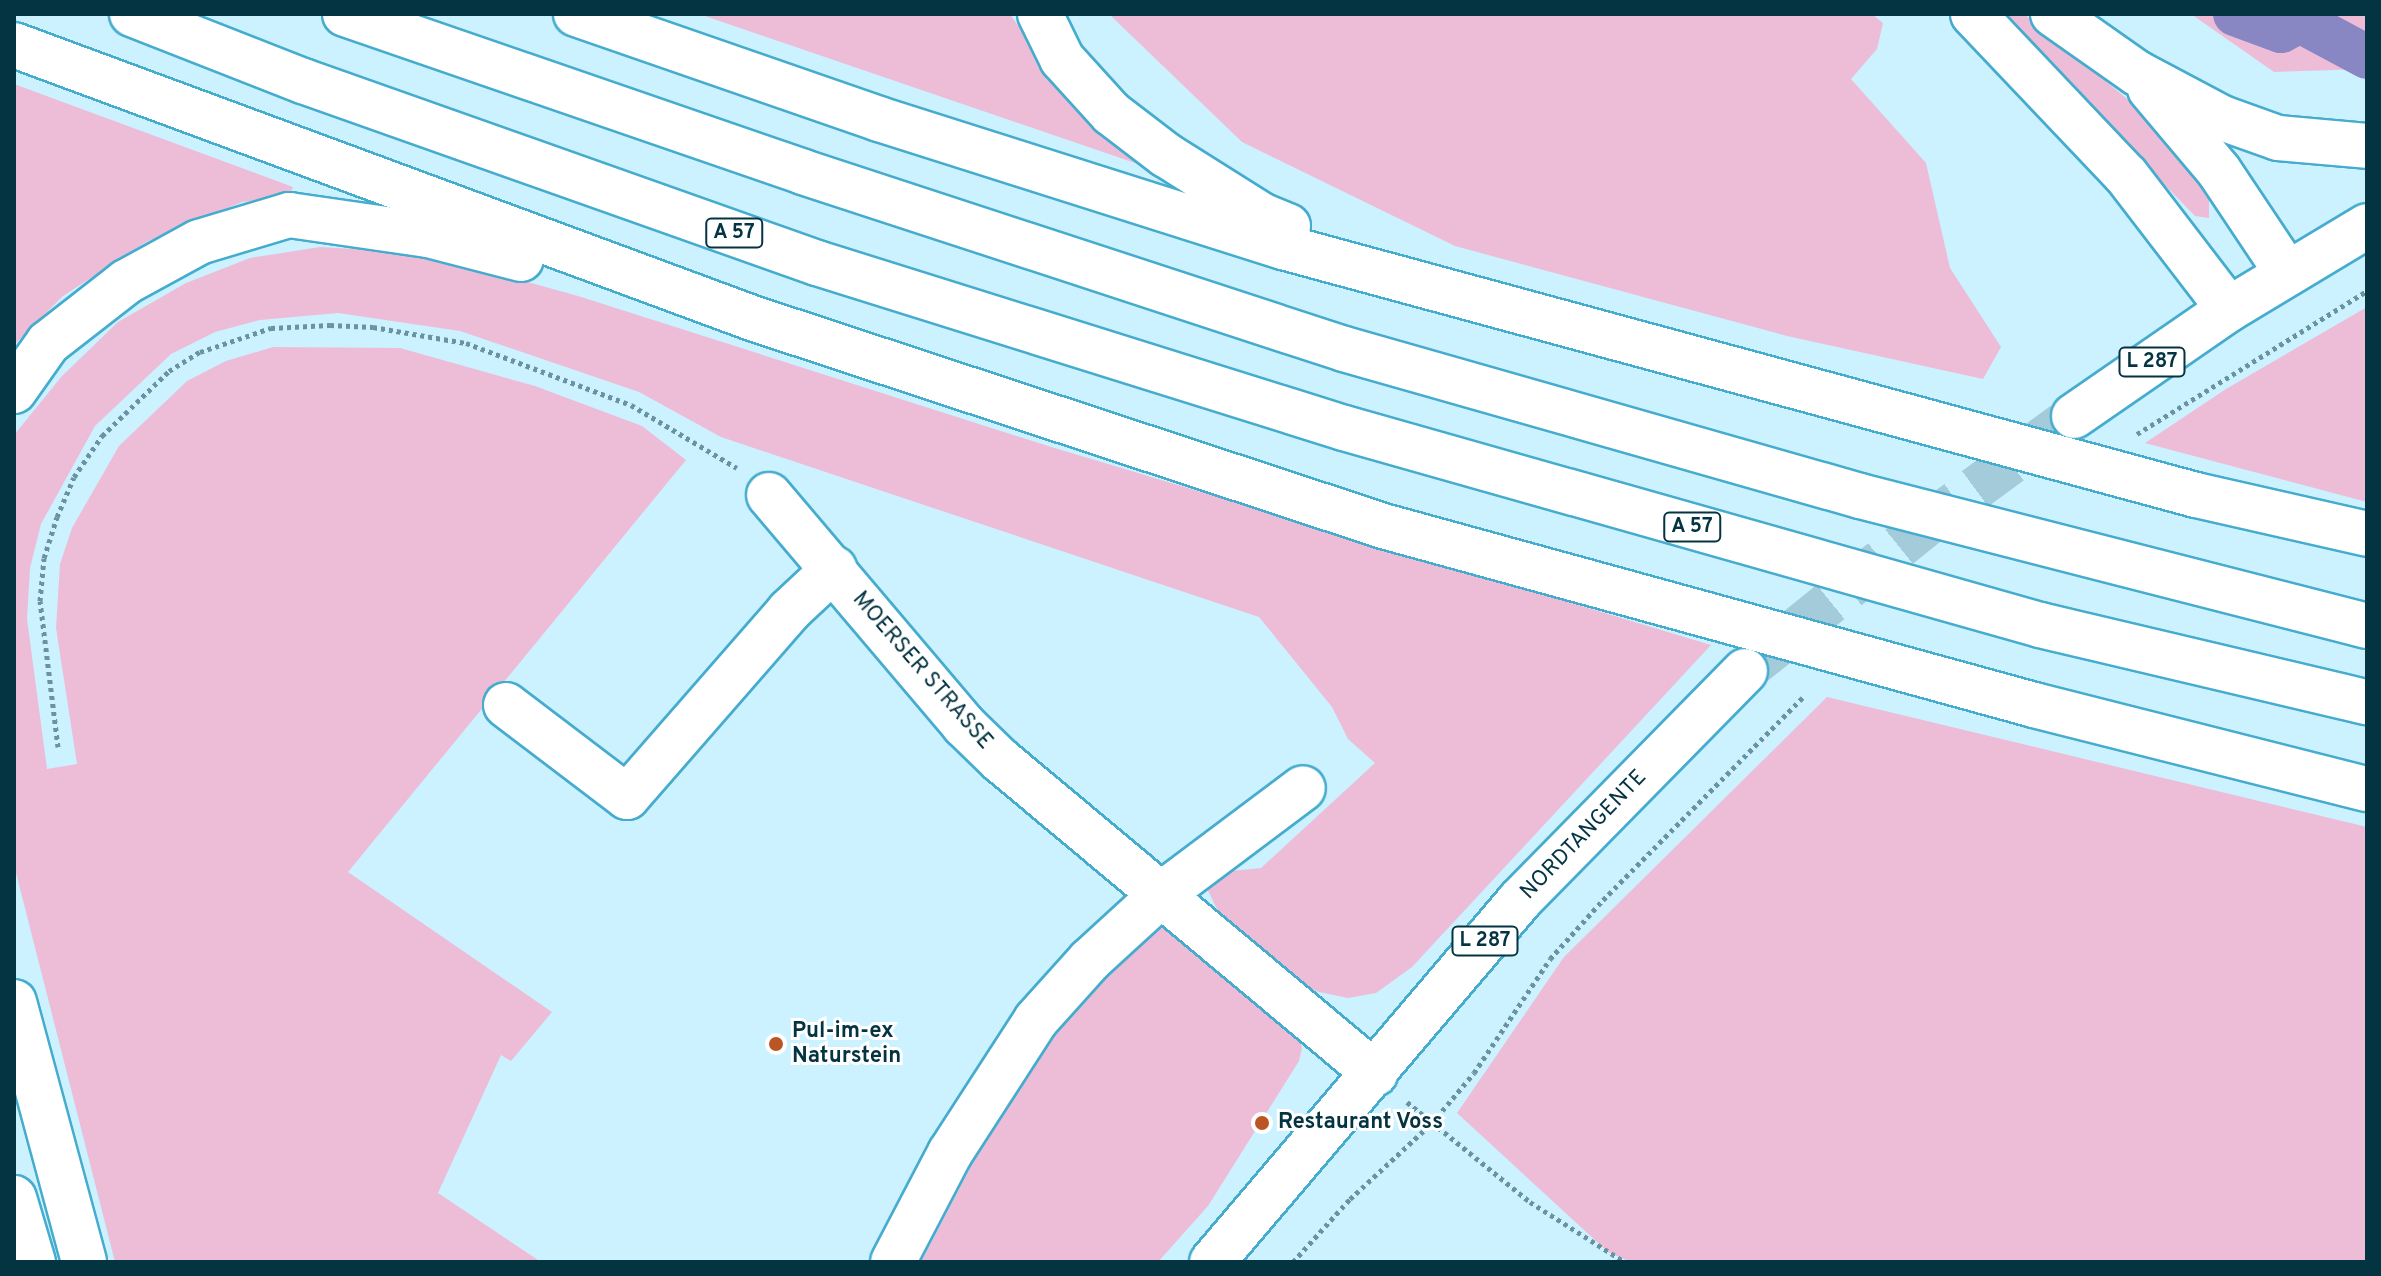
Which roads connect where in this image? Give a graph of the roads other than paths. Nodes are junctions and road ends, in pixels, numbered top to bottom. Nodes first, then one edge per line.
1 (132, 14) edge
2 (345, 14) edge
3 (576, 14) edge
4 (1040, 14) edge
5 (1973, 14) edge
6 (2053, 14) edge
7 (14, 45) edge
8 (2137, 73) junction
9 (2367, 146) edge
10 (2367, 226) edge
11 (2287, 273) junction
12 (1493, 303) junction
13 (2229, 309) junction
14 (752, 318) junction
15 (14, 391) edge
16 (2074, 416) tunnel mouth
17 (769, 495) road end
18 (2367, 534) edge
19 (834, 569) junction
20 (2367, 626) edge
21 (1745, 671) tunnel mouth
22 (2367, 702) edge
23 (506, 705) dead end
24 (1303, 788) dead end
25 (2367, 789) edge
26 (1162, 894) junction
27 (14, 1002) edge
28 (1375, 1074) junction
29 (14, 1198) edge
30 (33, 1262) edge
31 (84, 1262) edge
32 (893, 1262) edge
33 (1212, 1262) edge

1 - 22 main road, A 57
2 - 20 main road
3 - 12 main road
4 - 12 main road
5 - 13 main road
6 - 8 main road
7 - 14 main road
8 - 9 main road
8 - 11 main road
10 - 11 main road, L 287
11 - 13 main road, L 287
12 - 18 main road
13 - 16 main road, L 287
14 - 15 main road
14 - 25 main road
17 - 19 main road, MOERSER STRASSE
19 - 23 main road
19 - 26 main road, MOERSER STRASSE
21 - 28 main road, NORDTANGENTE / L 287
24 - 26 main road
26 - 28 main road, MOERSER STRASSE
26 - 32 main road
27 - 31 main road
28 - 33 main road, NORDTANGENTE / L 287
29 - 30 main road

